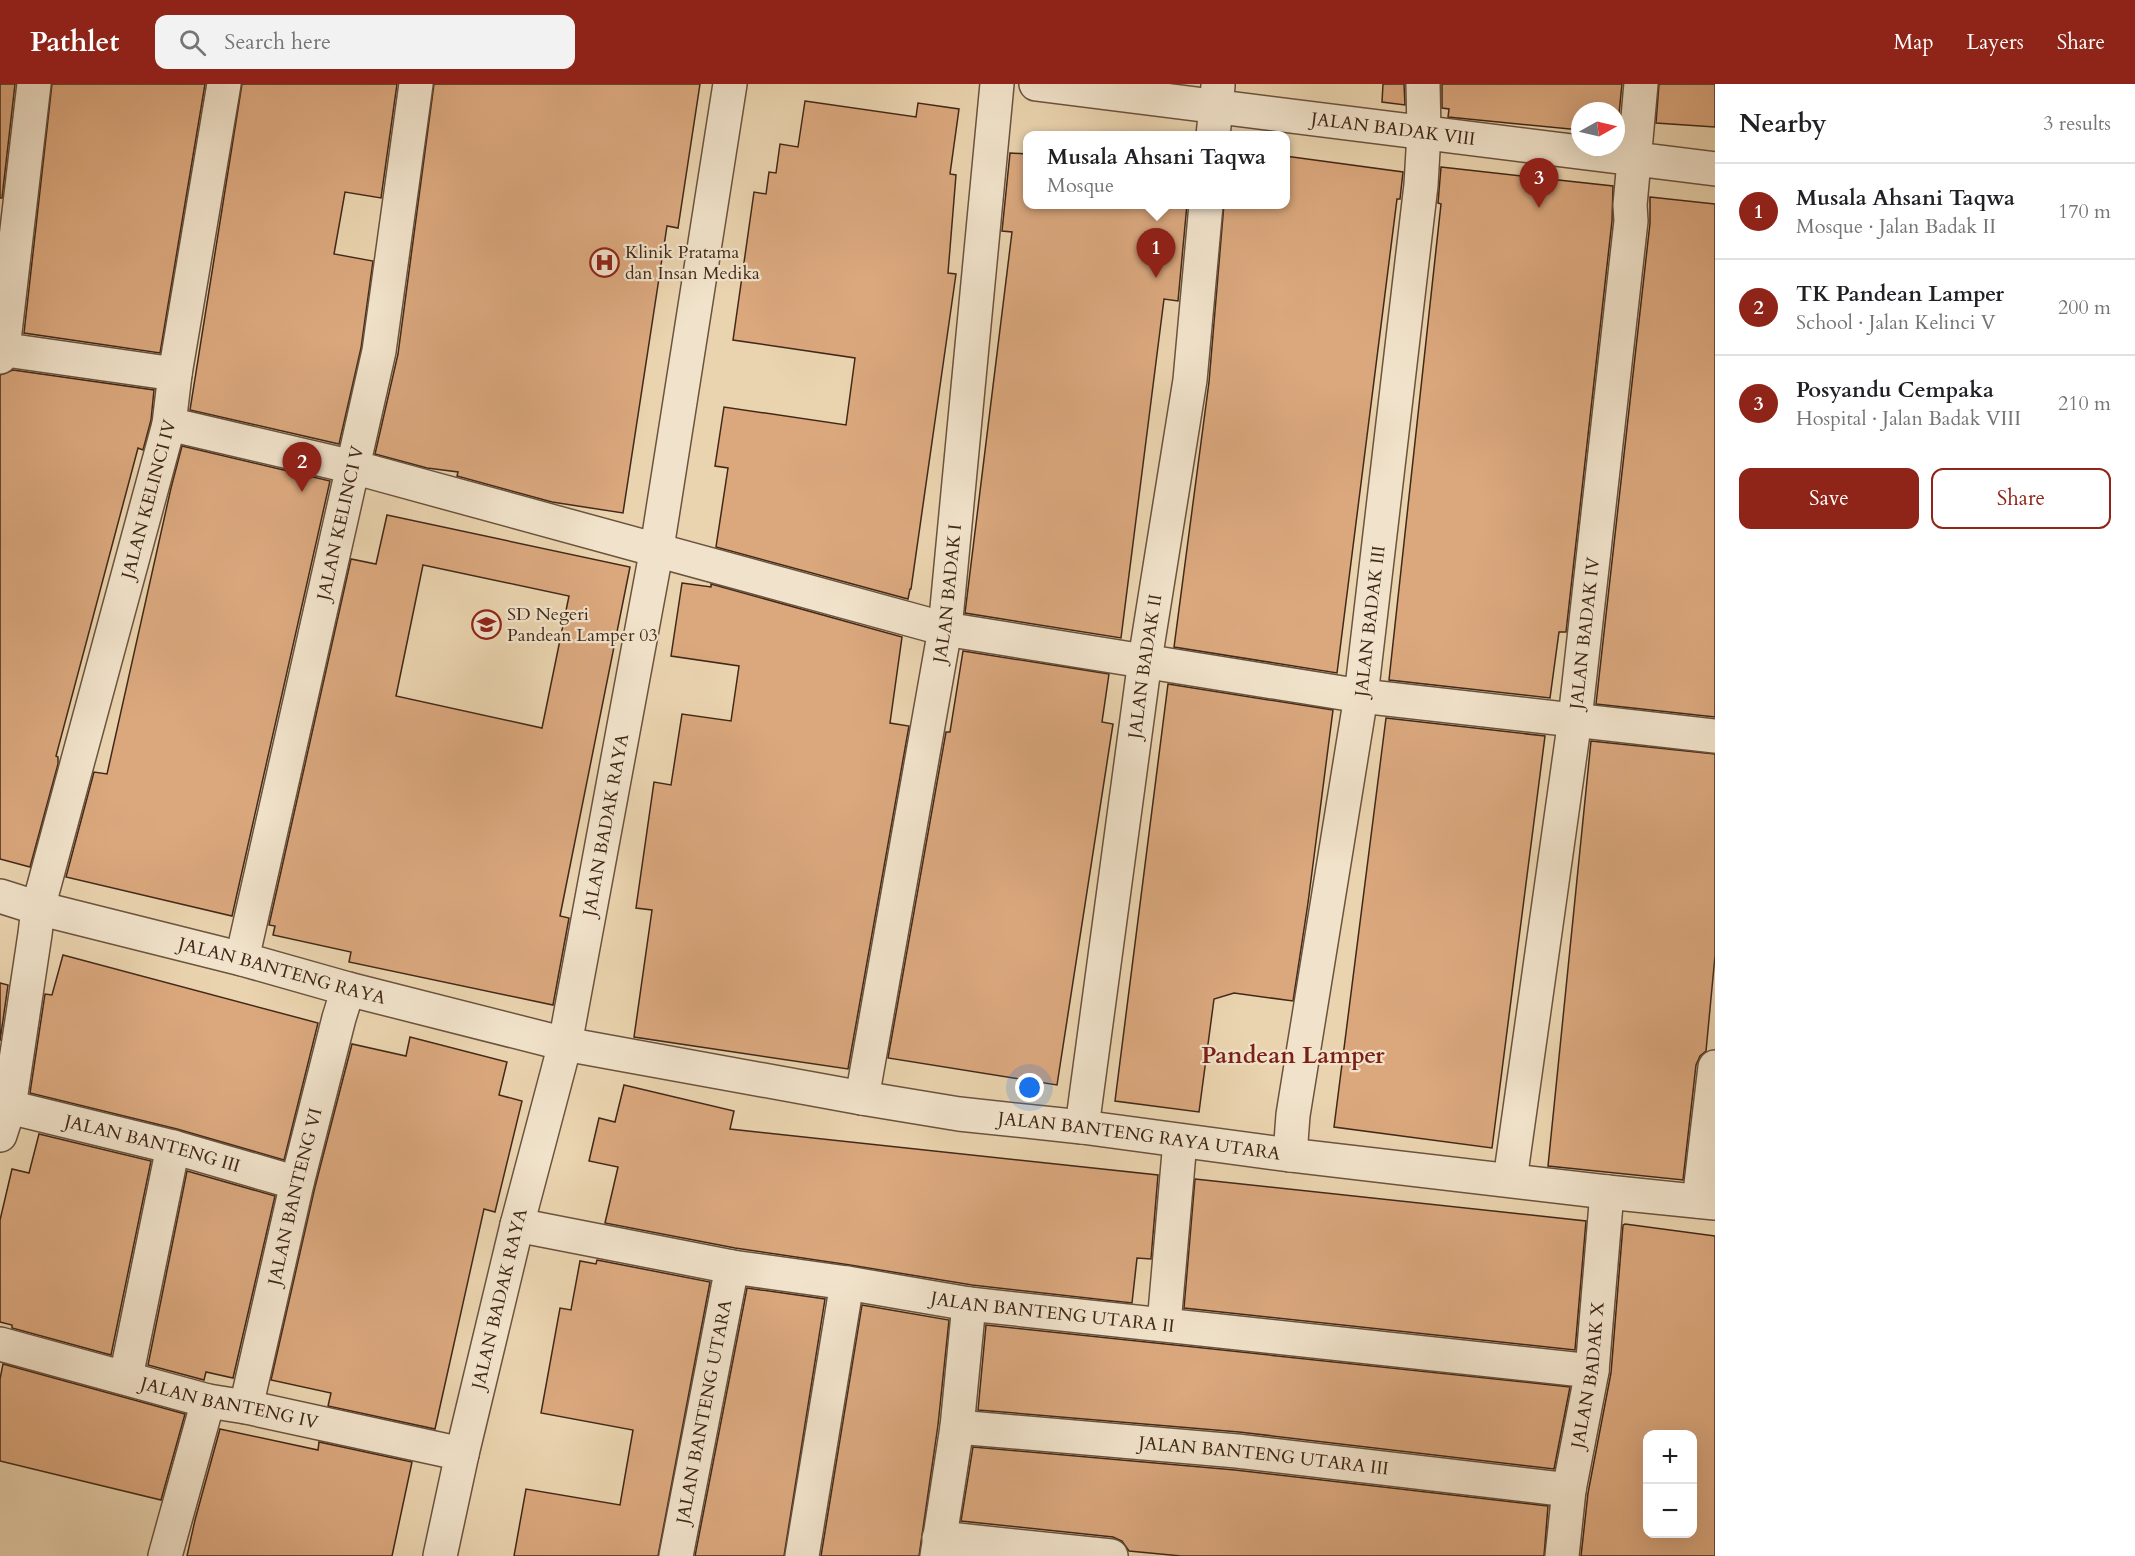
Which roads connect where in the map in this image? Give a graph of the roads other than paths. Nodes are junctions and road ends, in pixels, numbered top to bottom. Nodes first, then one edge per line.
1 (34, 84) edge
2 (224, 84) edge
3 (416, 84) edge
4 (730, 84) edge
5 (997, 84) edge
6 (1036, 84) edge
7 (1423, 84) edge
8 (1641, 84) edge
9 (1216, 109) edge
10 (1424, 133) junction
11 (1635, 159) junction
12 (1715, 169) edge
13 (1206, 209) edge
14 (1, 352) edge
15 (175, 374) junction
16 (169, 424) junction
17 (352, 467) junction
18 (657, 548) junction
19 (945, 629) junction
20 (1145, 660) junction
21 (1361, 696) junction
22 (1575, 719) junction
23 (1715, 736) edge
24 (0, 896) edge
25 (38, 908) junction
26 (242, 959) junction
27 (348, 989) junction
28 (565, 1044) junction
29 (1715, 1067) edge
30 (862, 1098) junction
31 (4, 1121) edge
32 (1082, 1127) junction
33 (1180, 1141) junction
34 (173, 1146) junction
35 (1290, 1155) junction
36 (1509, 1180) junction
37 (297, 1182) junction
38 (1607, 1192) junction
39 (1707, 1202) edge
40 (517, 1225) junction
41 (732, 1267) junction
42 (847, 1283) junction
43 (969, 1304) junction
44 (1164, 1324) junction
45 (0, 1344) edge
46 (1592, 1371) junction
47 (126, 1377) junction
48 (208, 1401) junction
49 (246, 1407) junction
50 (957, 1427) junction
51 (462, 1454) junction
52 (1569, 1490) junction
53 (938, 1547) edge
54 (165, 1556) edge
55 (440, 1556) edge
56 (676, 1556) edge
57 (802, 1556) edge
58 (1111, 1556) edge
59 (1562, 1556) edge

1 - 14 street
2 - 15 street, JALAN KELINCI IV
3 - 17 street, JALAN KELINCI V
4 - 18 street, JALAN BADAK RAYA
5 - 19 street, JALAN BADAK I
6 - 9 street, JALAN BADAK VIII
7 - 10 street, JALAN BADAK III
8 - 11 street, JALAN BADAK IV
9 - 10 street, JALAN BADAK VIII
10 - 11 street, JALAN BADAK VIII
10 - 21 street, JALAN BADAK III
11 - 12 street, JALAN BADAK VIII
11 - 22 street, JALAN BADAK IV
13 - 20 street, JALAN BADAK II
14 - 15 street
15 - 16 street, JALAN KELINCI IV
16 - 17 street
16 - 25 street, JALAN KELINCI IV
17 - 18 street
17 - 26 street, JALAN KELINCI V
18 - 19 street
18 - 28 street, JALAN BADAK RAYA
19 - 20 street
19 - 30 street, JALAN BADAK I
20 - 21 street
20 - 32 street, JALAN BADAK II
21 - 22 street
21 - 35 street, JALAN BADAK III
22 - 23 street
22 - 36 street, JALAN BADAK IV
24 - 25 street, JALAN BANTENG RAYA
25 - 26 street, JALAN BANTENG RAYA
25 - 31 street, JALAN BANTENG III
26 - 27 street, JALAN BANTENG RAYA
27 - 28 street, JALAN BANTENG RAYA
27 - 37 street, JALAN BANTENG VI
28 - 30 street, JALAN BANTENG RAYA UTARA
28 - 40 street, JALAN BADAK RAYA
29 - 39 street
30 - 32 street, JALAN BANTENG RAYA UTARA
31 - 34 street, JALAN BANTENG III
32 - 33 street, JALAN BANTENG RAYA UTARA
33 - 35 street, JALAN BANTENG RAYA UTARA
33 - 44 street
34 - 37 street, JALAN BANTENG III
34 - 47 street
35 - 36 street, JALAN BANTENG RAYA UTARA
36 - 38 street, JALAN BANTENG RAYA UTARA
37 - 49 street, JALAN BANTENG VI
38 - 39 street, JALAN BANTENG RAYA UTARA
38 - 46 street, JALAN BADAK X
40 - 41 street, JALAN BANTENG UTARA II
40 - 51 street, JALAN BADAK RAYA
41 - 42 street, JALAN BANTENG UTARA II
41 - 56 street, JALAN BANTENG UTARA
42 - 43 street, JALAN BANTENG UTARA II
42 - 57 street
43 - 44 street, JALAN BANTENG UTARA II
43 - 50 street
44 - 46 street, JALAN BANTENG UTARA II
45 - 47 street, JALAN BANTENG IV
46 - 52 street, JALAN BADAK X
47 - 48 street, JALAN BANTENG IV
48 - 49 street, JALAN BANTENG IV
48 - 54 street
49 - 51 street, JALAN BANTENG IV
50 - 52 street, JALAN BANTENG UTARA III
50 - 53 street
51 - 55 street, JALAN BADAK RAYA
52 - 59 street, JALAN BADAK X
53 - 58 street

